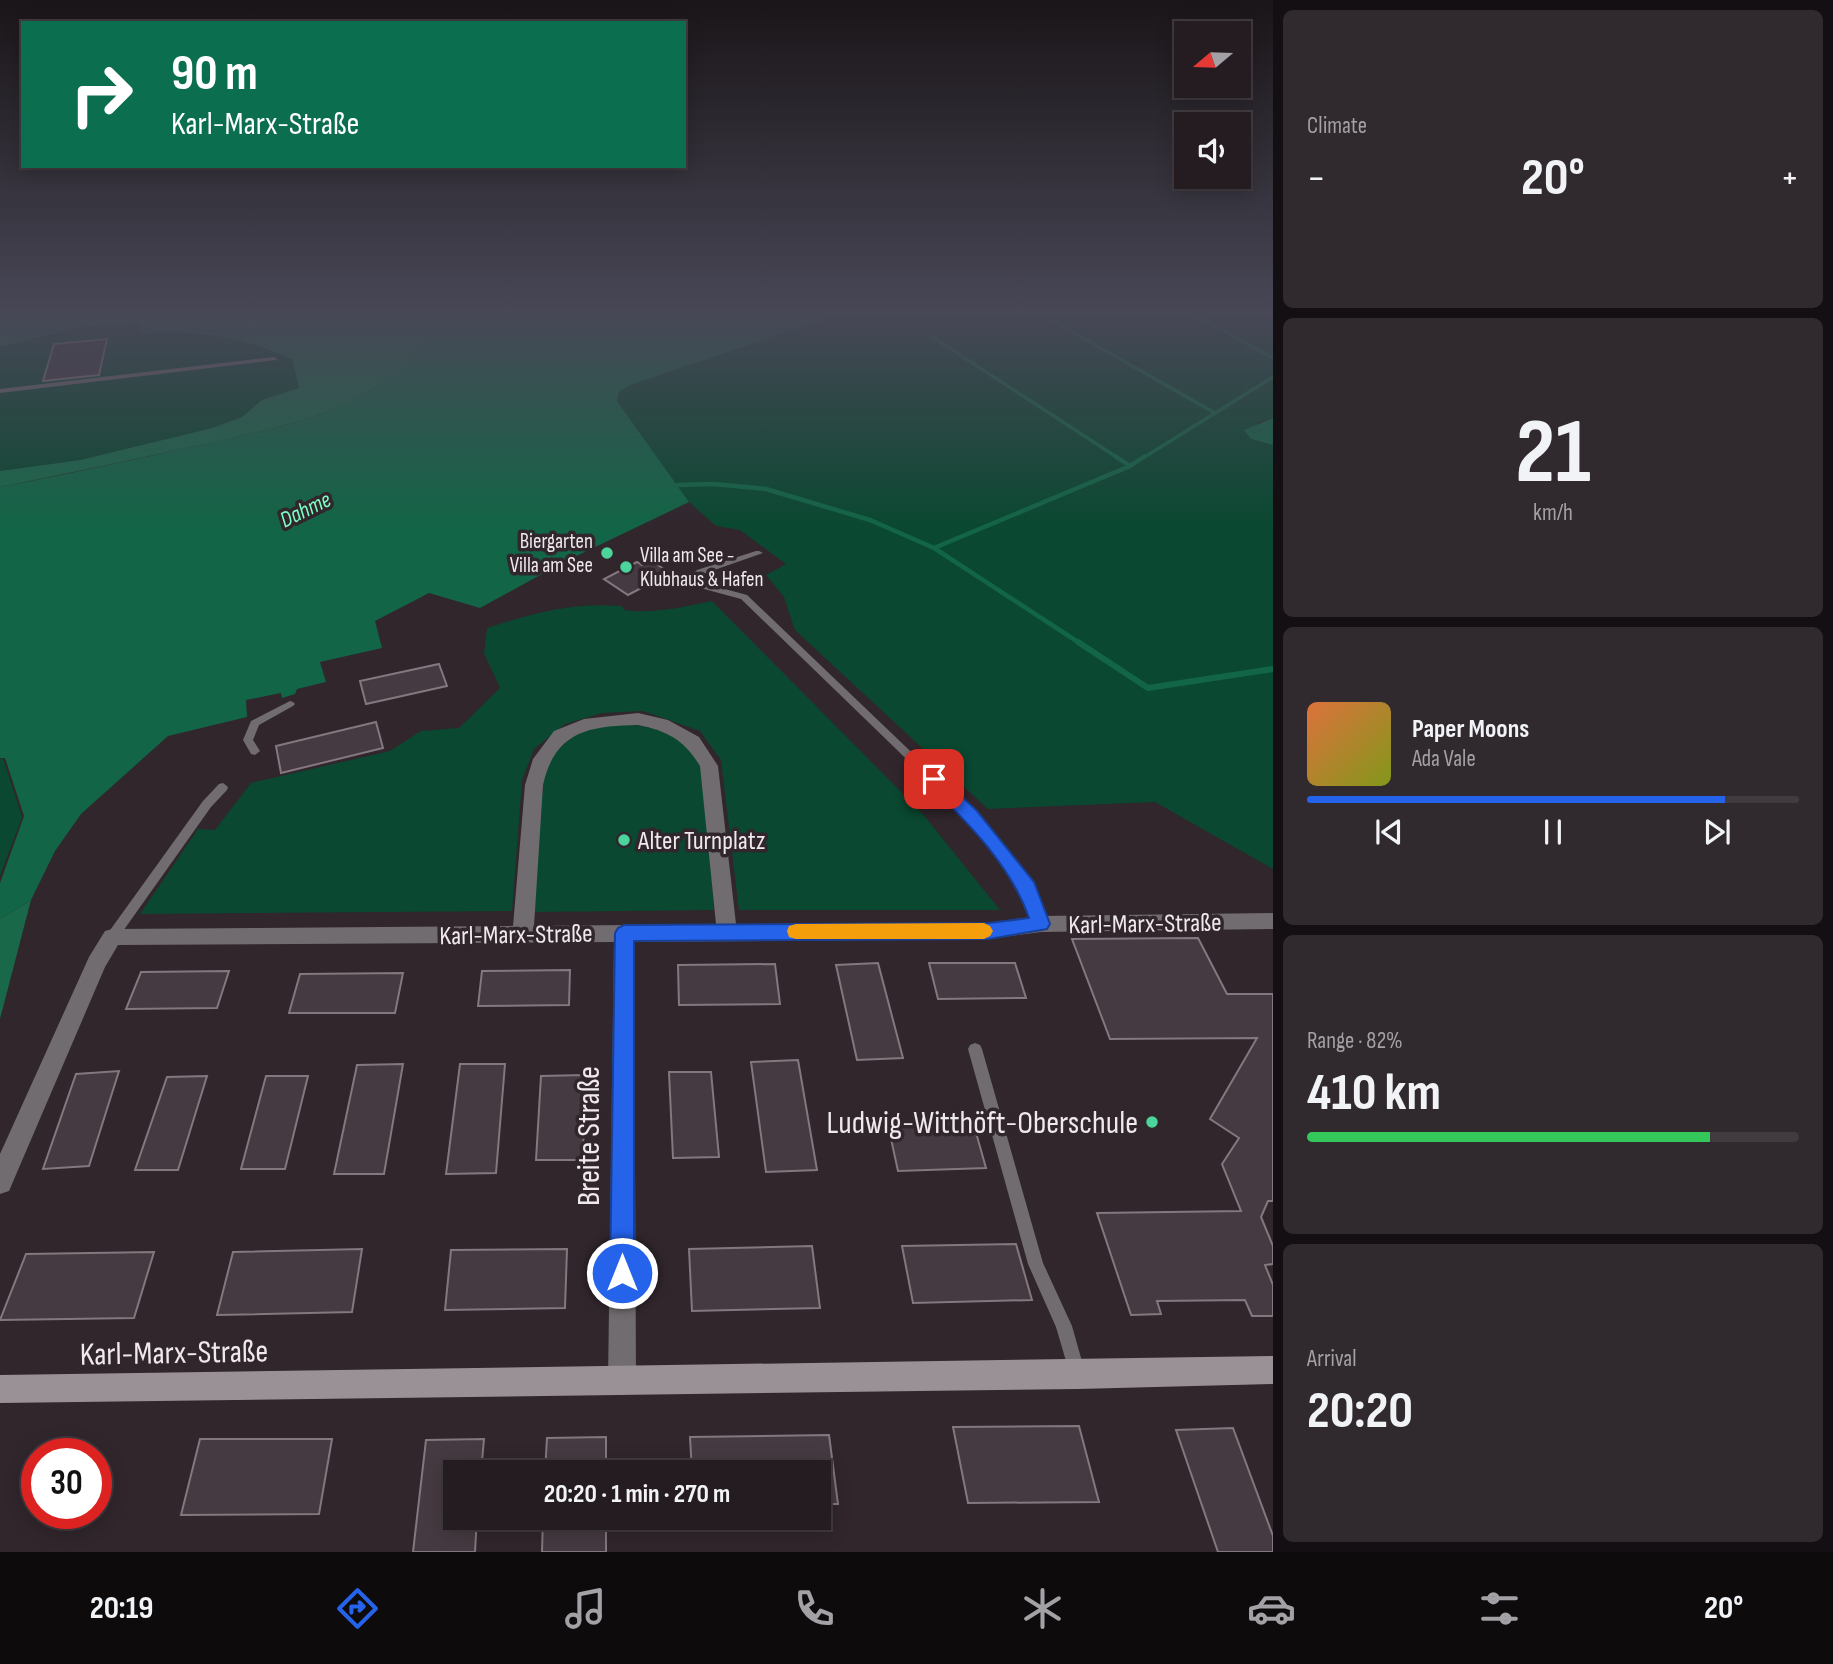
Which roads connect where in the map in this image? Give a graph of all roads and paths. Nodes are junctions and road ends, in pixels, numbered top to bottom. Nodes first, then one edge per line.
1 (73, 382) edge
2 (0, 391) edge
3 (759, 553) dead end
4 (290, 704) dead end
5 (255, 751) dead end
6 (223, 787) dead end
7 (1273, 921) edge
8 (1041, 924) junction
9 (727, 932) junction
10 (523, 933) junction
11 (624, 933) junction
12 (112, 937) junction
13 (975, 1049) dead end
14 (0, 1182) edge
15 (1273, 1370) edge
16 (1078, 1375) junction
17 (622, 1381) junction
18 (0, 1389) edge

1 - 2 lane
3 - 8 lane
4 - 5 lane
6 - 12 lane
7 - 8 street, Karl-Marx-Straße
8 - 9 street, Karl-Marx-Straße
9 - 10 street
9 - 11 street, Karl-Marx-Straße
10 - 11 street, Karl-Marx-Straße
10 - 12 street, Karl-Marx-Straße
11 - 17 street, Breite Straße
12 - 14 street
13 - 16 lane
15 - 16 main road, Karl-Marx-Straße
16 - 17 main road, Karl-Marx-Straße
17 - 18 main road, Karl-Marx-Straße

